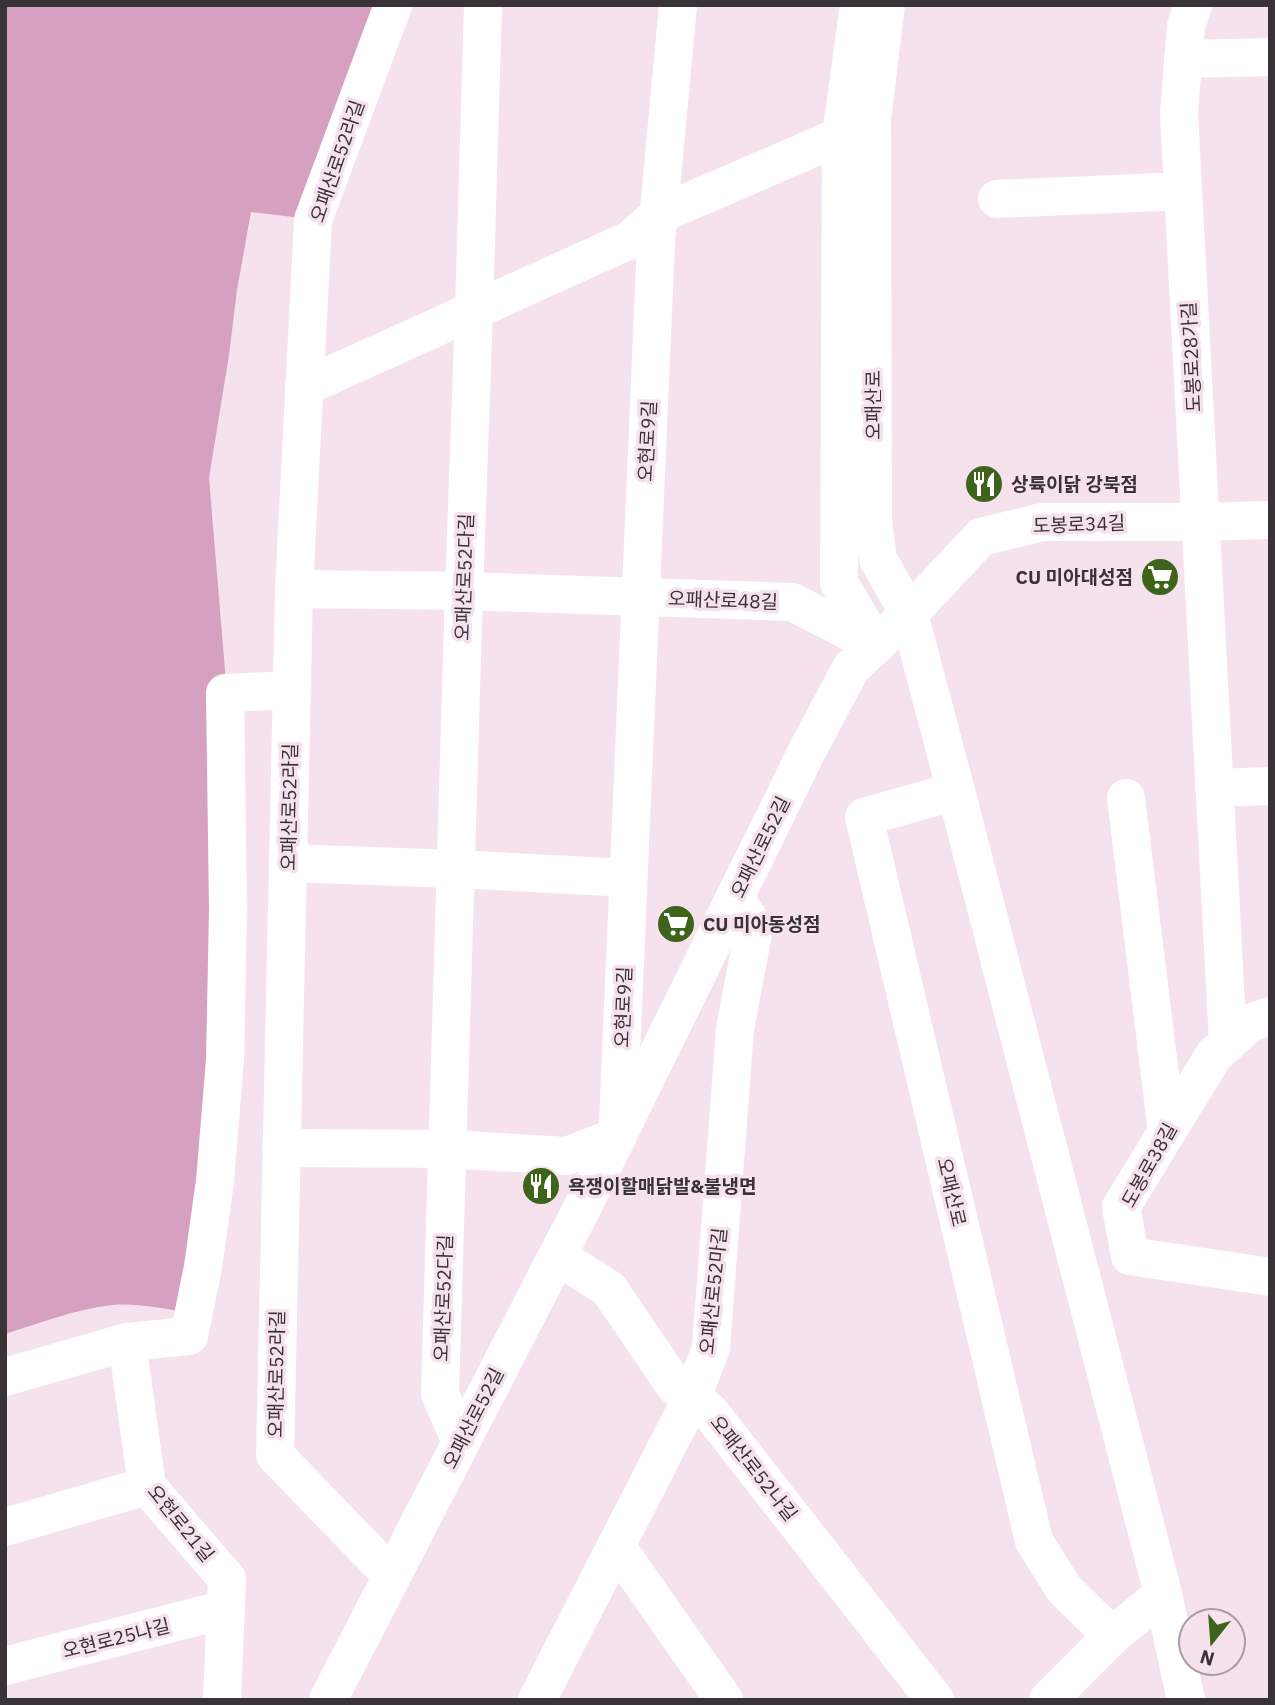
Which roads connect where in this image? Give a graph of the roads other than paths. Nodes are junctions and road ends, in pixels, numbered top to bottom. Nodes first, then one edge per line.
1 (393, 5) edge
2 (483, 5) edge
3 (678, 5) edge
4 (859, 5) edge
5 (887, 5) edge
6 (1192, 5) edge
7 (1270, 57) edge
8 (1183, 59) junction
9 (841, 136) junction
10 (1182, 191) junction
11 (997, 198) dead end
12 (659, 215) junction
13 (474, 310) junction
14 (304, 387) junction
15 (1270, 520) edge
16 (1200, 522) junction
17 (294, 589) junction
18 (464, 591) junction
19 (640, 598) junction
20 (909, 614) junction
21 (876, 645) junction
22 (292, 690) junction
23 (1270, 786) edge
24 (1214, 788) junction
25 (956, 791) junction
26 (1126, 798) dead end
27 (288, 863) junction
28 (456, 869) junction
29 (628, 878) junction
30 (735, 897) junction
31 (1270, 1016) edge
32 (1228, 1043) junction
33 (1167, 1132) junction
34 (618, 1136) junction
35 (281, 1148) junction
36 (447, 1149) junction
37 (557, 1256) junction
38 (1270, 1277) edge
39 (127, 1342) junction
40 (5, 1377) edge
41 (692, 1398) junction
42 (461, 1442) junction
43 (147, 1486) junction
44 (5, 1527) edge
45 (616, 1546) junction
46 (392, 1576) junction
47 (1163, 1594) junction
48 (226, 1609) junction
49 (1112, 1636) junction
50 (5, 1666) edge
51 (720, 1698) edge
52 (222, 1700) edge
53 (328, 1700) edge
54 (537, 1700) edge
55 (936, 1700) edge
56 (1048, 1700) edge
57 (1186, 1700) edge

1 - 14 street, 오패산로52라길
2 - 13 street, 오패산로52다길
3 - 12 street, 오현로9길
4 - 9 street
5 - 20 street, 오패산로
6 - 8 street, 도봉로28가길
7 - 8 street
8 - 10 street, 도봉로28가길
9 - 12 street
9 - 21 street
10 - 11 street
10 - 16 street, 도봉로28가길
12 - 13 street
12 - 19 street, 오현로9길
13 - 14 street
13 - 18 street, 오패산로52다길
14 - 17 street, 오패산로52라길
15 - 16 street, 도봉로34길
16 - 20 street, 도봉로34길
16 - 24 street
17 - 18 street, 오패산로48길
17 - 22 street, 오패산로52라길
18 - 19 street, 오패산로48길
18 - 28 street, 오패산로52다길
19 - 21 street, 오패산로48길
19 - 29 street, 오현로9길
20 - 21 street, 오패산로52길
20 - 25 street, 오패산로
21 - 30 street, 오패산로52길
22 - 27 street, 오패산로52라길
22 - 39 street
23 - 24 street
24 - 32 street
25 - 47 street, 오패산로
25 - 49 street, 오패산로
26 - 33 street
27 - 28 street
27 - 35 street, 오패산로52라길
28 - 29 street
28 - 36 street, 오패산로52다길
29 - 34 street, 오현로9길
30 - 34 street, 오패산로52길
30 - 41 street, 오패산로52마길
31 - 32 street, 도봉로38길
32 - 33 street, 도봉로38길
33 - 38 street, 도봉로38길
34 - 36 street
34 - 37 street, 오패산로52길
35 - 36 street
35 - 46 street, 오패산로52라길
36 - 42 street, 오패산로52다길
37 - 41 street, 오패산로52나길
37 - 42 street, 오패산로52길
39 - 40 street
39 - 43 street, 오현로21길
41 - 45 street, 오패산로52마길
41 - 55 street, 오패산로52나길
42 - 46 street, 오패산로52길
43 - 44 street
43 - 48 street, 오현로21길
45 - 51 street
45 - 54 street, 오패산로52마길
46 - 53 street, 오패산로52길
47 - 49 street
47 - 57 street, 오패산로
48 - 50 street, 오현로25나길
48 - 52 street, 오현로21길
49 - 56 street

